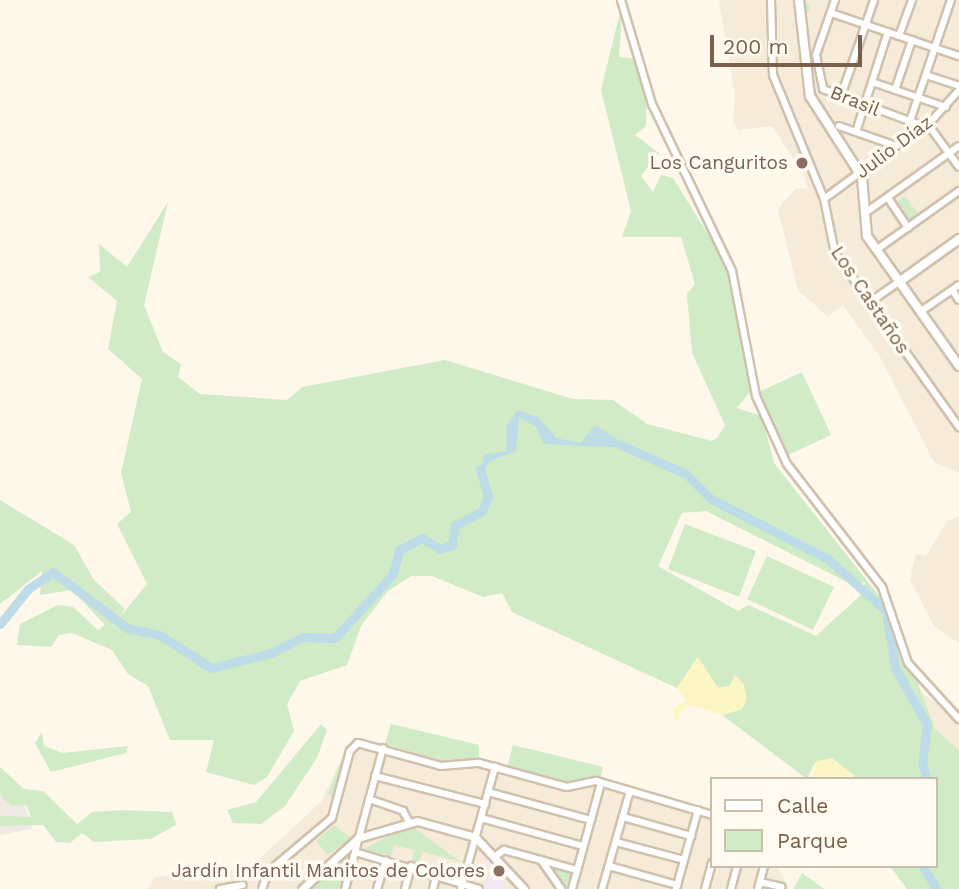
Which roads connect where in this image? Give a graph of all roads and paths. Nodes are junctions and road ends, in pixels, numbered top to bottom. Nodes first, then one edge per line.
1 (621, 0) edge
2 (771, 0) edge
3 (799, 0) edge
4 (835, 0) edge
5 (874, 0) edge
6 (912, 0) edge
7 (951, 0) edge
8 (831, 13) junction
9 (865, 24) junction
10 (888, 32) junction
11 (899, 36) junction
12 (912, 40) junction
13 (935, 48) junction
14 (959, 56) edge
15 (926, 75) junction
16 (872, 82) junction
17 (959, 88) edge
18 (895, 89) junction
19 (918, 97) junction
20 (840, 99) junction
21 (864, 107) junction
22 (946, 107) junction
23 (910, 121) junction
24 (925, 124) junction
25 (839, 126) dead end
26 (856, 132) junction
27 (896, 146) junction
28 (959, 146) edge
29 (950, 154) junction
30 (959, 167) edge
31 (859, 173) junction
32 (959, 191) edge
33 (888, 198) junction
34 (824, 199) junction
35 (865, 213) junction
36 (908, 228) junction
37 (959, 239) edge
38 (876, 250) junction
39 (899, 282) junction
40 (959, 285) edge
41 (952, 290) junction
42 (959, 300) edge
43 (870, 302) junction
44 (920, 312) junction
45 (959, 366) edge
46 (959, 427) edge
47 (959, 719) edge
48 (383, 748) junction
49 (495, 767) junction
50 (375, 776) junction
51 (601, 783) junction
52 (630, 791) junction
53 (488, 792) junction
54 (369, 799) junction
55 (485, 804) junction
56 (698, 810) junction
57 (710, 814) edge
58 (623, 817) junction
59 (481, 818) junction
60 (591, 820) junction
61 (409, 822) junction
62 (691, 835) junction
63 (475, 837) junction
64 (358, 838) junction
65 (616, 842) junction
66 (583, 846) junction
67 (355, 852) junction
68 (497, 855) junction
69 (386, 860) junction
70 (541, 860) junction
71 (684, 860) junction
72 (411, 866) junction
73 (609, 866) junction
74 (711, 868) edge
75 (736, 868) edge
76 (764, 868) edge
77 (577, 870) junction
78 (437, 873) junction
79 (463, 880) junction
80 (243, 885) dead end
81 (759, 886) edge
82 (676, 887) edge
83 (780, 887) dead end
84 (220, 889) edge
85 (262, 889) edge
86 (302, 889) edge
87 (345, 889) edge
88 (377, 889) edge
89 (405, 889) edge
90 (433, 889) edge
91 (461, 889) edge
92 (479, 889) edge
93 (524, 889) edge
94 (561, 889) edge
95 (572, 889) edge
96 (602, 889) edge
97 (705, 889) edge
98 (731, 889) edge

1 - 47 street
2 - 34 street, Los Castaños
3 - 31 main road
4 - 8 street, Brasil
5 - 9 street
6 - 11 street
7 - 13 street
8 - 9 street
8 - 20 street, Brasil
9 - 10 street
9 - 20 street
10 - 11 street
10 - 16 street
11 - 12 street
12 - 13 street
12 - 18 street
13 - 14 street
13 - 15 street
15 - 17 street
15 - 19 street
16 - 18 street
16 - 21 street
17 - 22 street, Julio Díaz
18 - 19 street
19 - 22 street
19 - 23 street
20 - 21 street, Brasil
21 - 23 street, Brasil
21 - 26 street
22 - 24 street, Julio Díaz
23 - 24 street, Brasil
24 - 27 street, Julio Díaz
24 - 29 street
25 - 26 street
26 - 27 street
27 - 31 street, Julio Díaz
28 - 29 street
29 - 30 street
29 - 33 street
31 - 34 street, Julio Díaz
31 - 35 main road
32 - 36 street
33 - 35 street
33 - 36 street
34 - 43 street, Los Castaños
35 - 38 main road
36 - 38 street
37 - 39 main road
38 - 39 main road
39 - 43 street
39 - 44 main road
40 - 41 street
41 - 42 street
41 - 44 street
43 - 46 street, Los Castaños
44 - 45 main road
48 - 49 street
48 - 50 street
48 - 85 street
49 - 51 street
49 - 53 street
50 - 54 street
50 - 55 street
51 - 52 street
51 - 60 street
52 - 56 street
52 - 58 street
53 - 55 street
53 - 60 street
54 - 61 street
54 - 64 street
55 - 59 street
56 - 57 street
56 - 62 street
58 - 62 street
58 - 65 street
59 - 63 street
59 - 66 street
60 - 66 street
61 - 63 street
61 - 64 street
62 - 71 street
63 - 68 street
63 - 79 street
64 - 67 street
64 - 86 street
65 - 71 street
65 - 73 street
66 - 77 street
67 - 69 street
67 - 87 street
68 - 70 street
68 - 93 street
69 - 72 street
69 - 88 street
70 - 77 street
70 - 94 street
71 - 82 street
72 - 78 street
72 - 89 street
73 - 82 street
73 - 96 street
74 - 97 street
75 - 98 street
76 - 81 street
77 - 95 street
78 - 79 street
78 - 90 street
79 - 91 street
79 - 92 street
80 - 84 street
81 - 83 street

